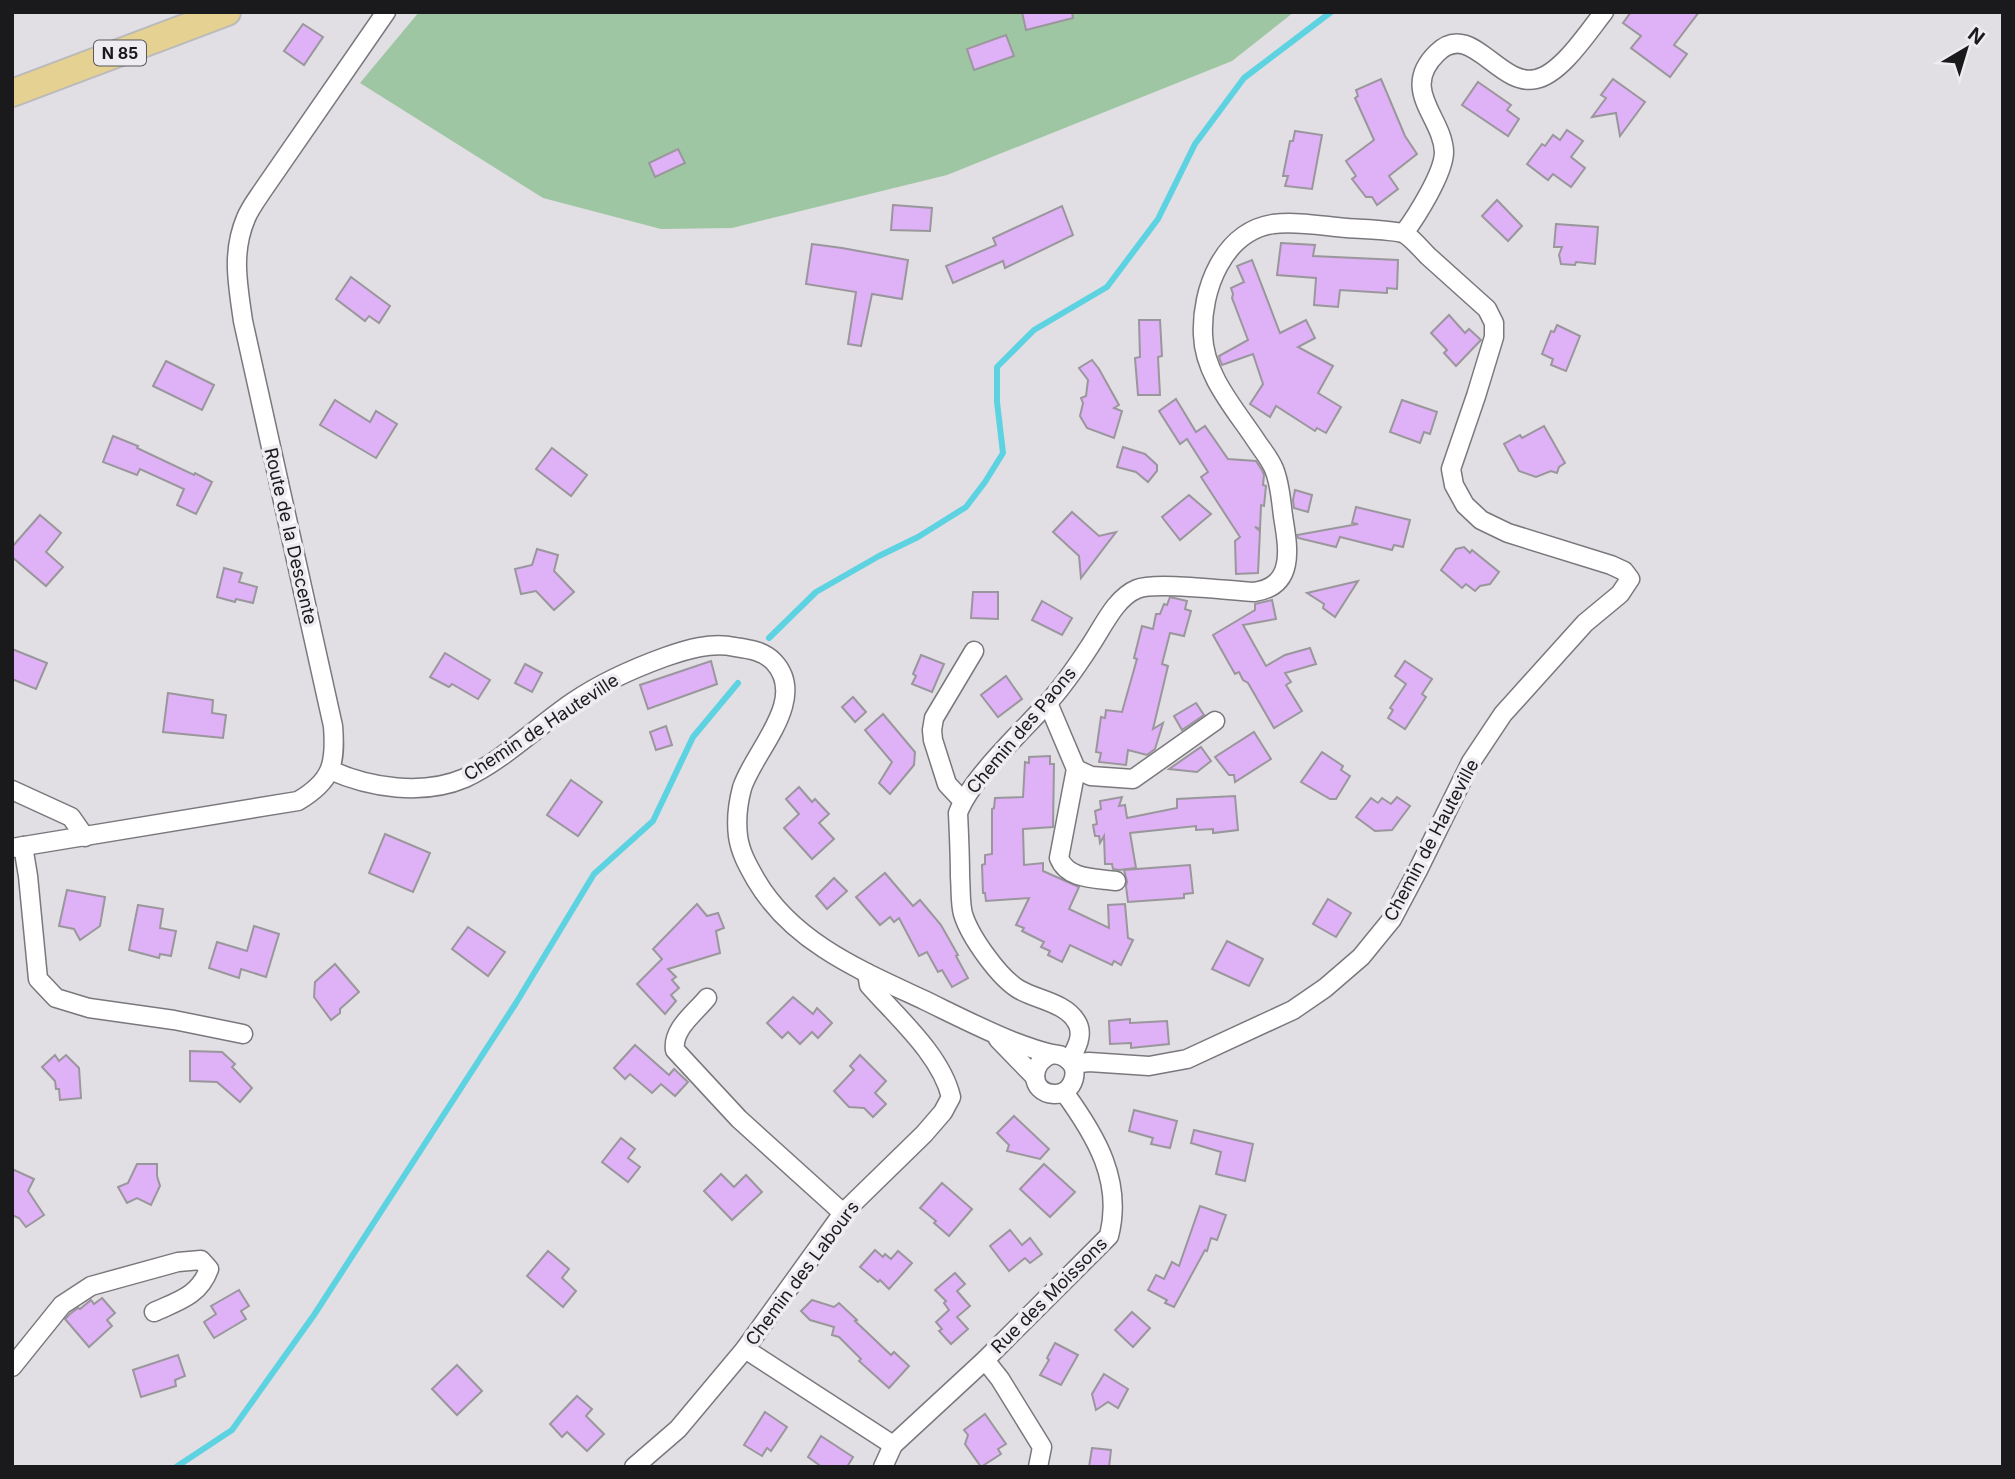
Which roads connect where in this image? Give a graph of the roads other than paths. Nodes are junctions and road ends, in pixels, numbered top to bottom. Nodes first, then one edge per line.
1 (227, 12) edge
2 (386, 12) edge
3 (1604, 12) edge
4 (12, 93) edge
5 (1404, 233) junction
6 (974, 651) dead end
7 (1048, 703) junction
8 (1215, 722) dead end
9 (1076, 769) junction
10 (330, 770) junction
11 (12, 790) edge
12 (962, 800) junction
13 (85, 837) junction
14 (18, 847) edge
15 (1116, 881) dead end
16 (867, 973) junction
17 (708, 998) dead end
18 (989, 1031) junction
19 (243, 1034) dead end
20 (1065, 1060) junction
21 (1034, 1077) junction
22 (1064, 1092) junction
23 (843, 1213) junction
24 (154, 1312) dead end
25 (745, 1349) junction
26 (985, 1360) junction
27 (12, 1367) edge
28 (893, 1444) junction
29 (634, 1467) edge
30 (883, 1467) edge
31 (1038, 1467) edge

1 - 4 main road, N 85
2 - 10 street, Route de la Descente
3 - 5 street
5 - 7 street, Chemin des Paons
5 - 20 street, Chemin de Hauteville
6 - 12 street
7 - 9 street
7 - 12 street, Chemin des Paons
8 - 9 street
9 - 15 street
10 - 13 street
10 - 16 street, Chemin de Hauteville
11 - 13 street
12 - 20 street, Chemin des Paons
13 - 14 street
14 - 19 street
16 - 18 street, Chemin de Hauteville
16 - 23 street, Chemin des Labours
17 - 23 street
18 - 20 street, Chemin de Hauteville
18 - 21 street, Chemin de Hauteville
20 - 21 street
20 - 22 street
21 - 22 street
22 - 26 street, Rue des Moissons
23 - 25 street, Chemin des Labours
24 - 27 street
25 - 28 street
25 - 29 street, Chemin des Labours
26 - 28 street, Rue des Moissons
26 - 31 street
28 - 30 street, Rue des Moissons

